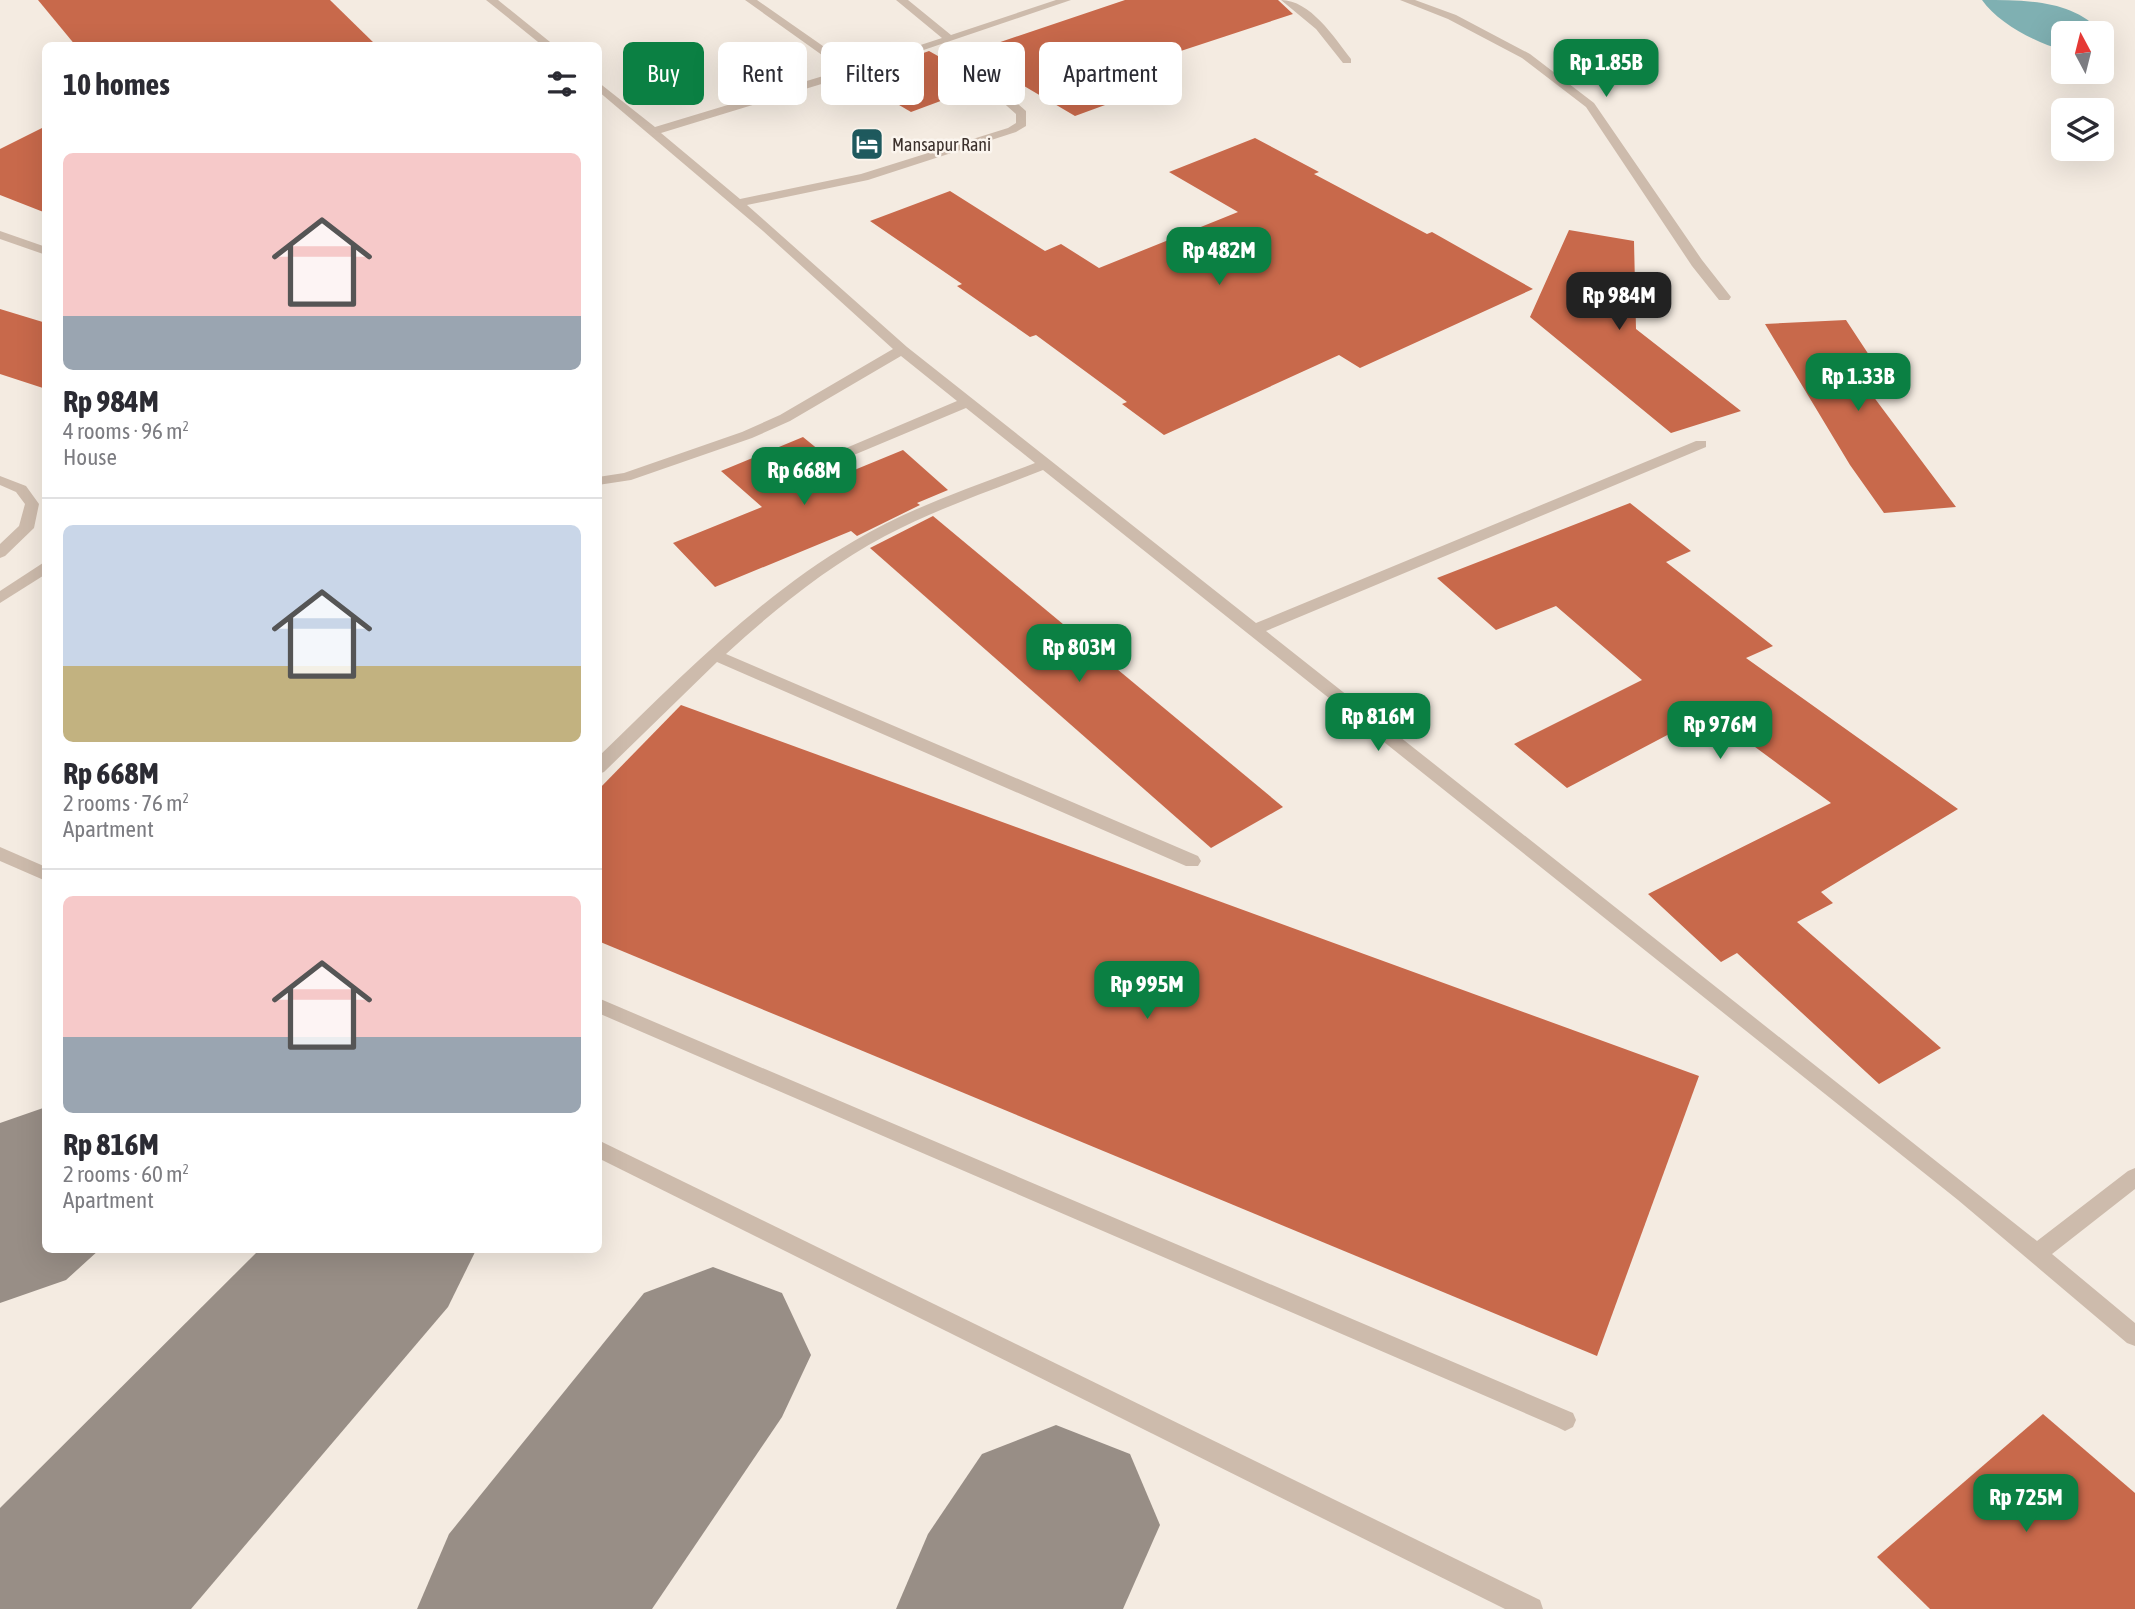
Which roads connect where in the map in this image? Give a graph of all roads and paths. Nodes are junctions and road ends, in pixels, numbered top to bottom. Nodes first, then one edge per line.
1 (491, 0) edge
2 (750, 0) edge
3 (901, 0) edge
4 (1066, 0) edge
5 (1286, 0) edge
6 (1405, 0) edge
7 (950, 38) junction
8 (545, 42) edge
9 (924, 47) edge
10 (821, 50) edge
11 (1347, 61) dead end
12 (821, 80) edge
13 (602, 88) edge
14 (1013, 105) edge
15 (654, 131) junction
16 (739, 203) junction
17 (0, 234) edge
18 (42, 250) edge
19 (1724, 296) dead end
20 (902, 350) junction
21 (967, 402) junction
22 (1701, 444) dead end
23 (844, 454) dead end
24 (1045, 464) junction
25 (0, 480) edge
26 (602, 480) edge
27 (0, 553) edge
28 (42, 569) edge
29 (0, 598) edge
30 (1254, 630) junction
31 (715, 655) junction
32 (602, 764) edge
33 (0, 853) edge
34 (1192, 861) dead end
35 (42, 873) edge
36 (602, 1007) edge
37 (602, 1150) edge
38 (2135, 1177) edge
39 (2036, 1254) junction
40 (2135, 1336) edge
41 (1565, 1420) dead end
42 (1531, 1609) edge

1 - 8 street
2 - 10 street
3 - 7 street
4 - 7 street
5 - 11 street
6 - 19 street
7 - 9 street
12 - 15 street
13 - 15 street
14 - 16 street
15 - 16 street
16 - 20 street
17 - 18 street
20 - 21 street
20 - 26 street
21 - 23 street
21 - 24 street
22 - 30 street
24 - 30 street
24 - 31 street
25 - 27 street
28 - 29 street
30 - 39 street
31 - 32 street
31 - 34 street
33 - 35 street
36 - 41 street
37 - 42 street
38 - 39 street
39 - 40 street

